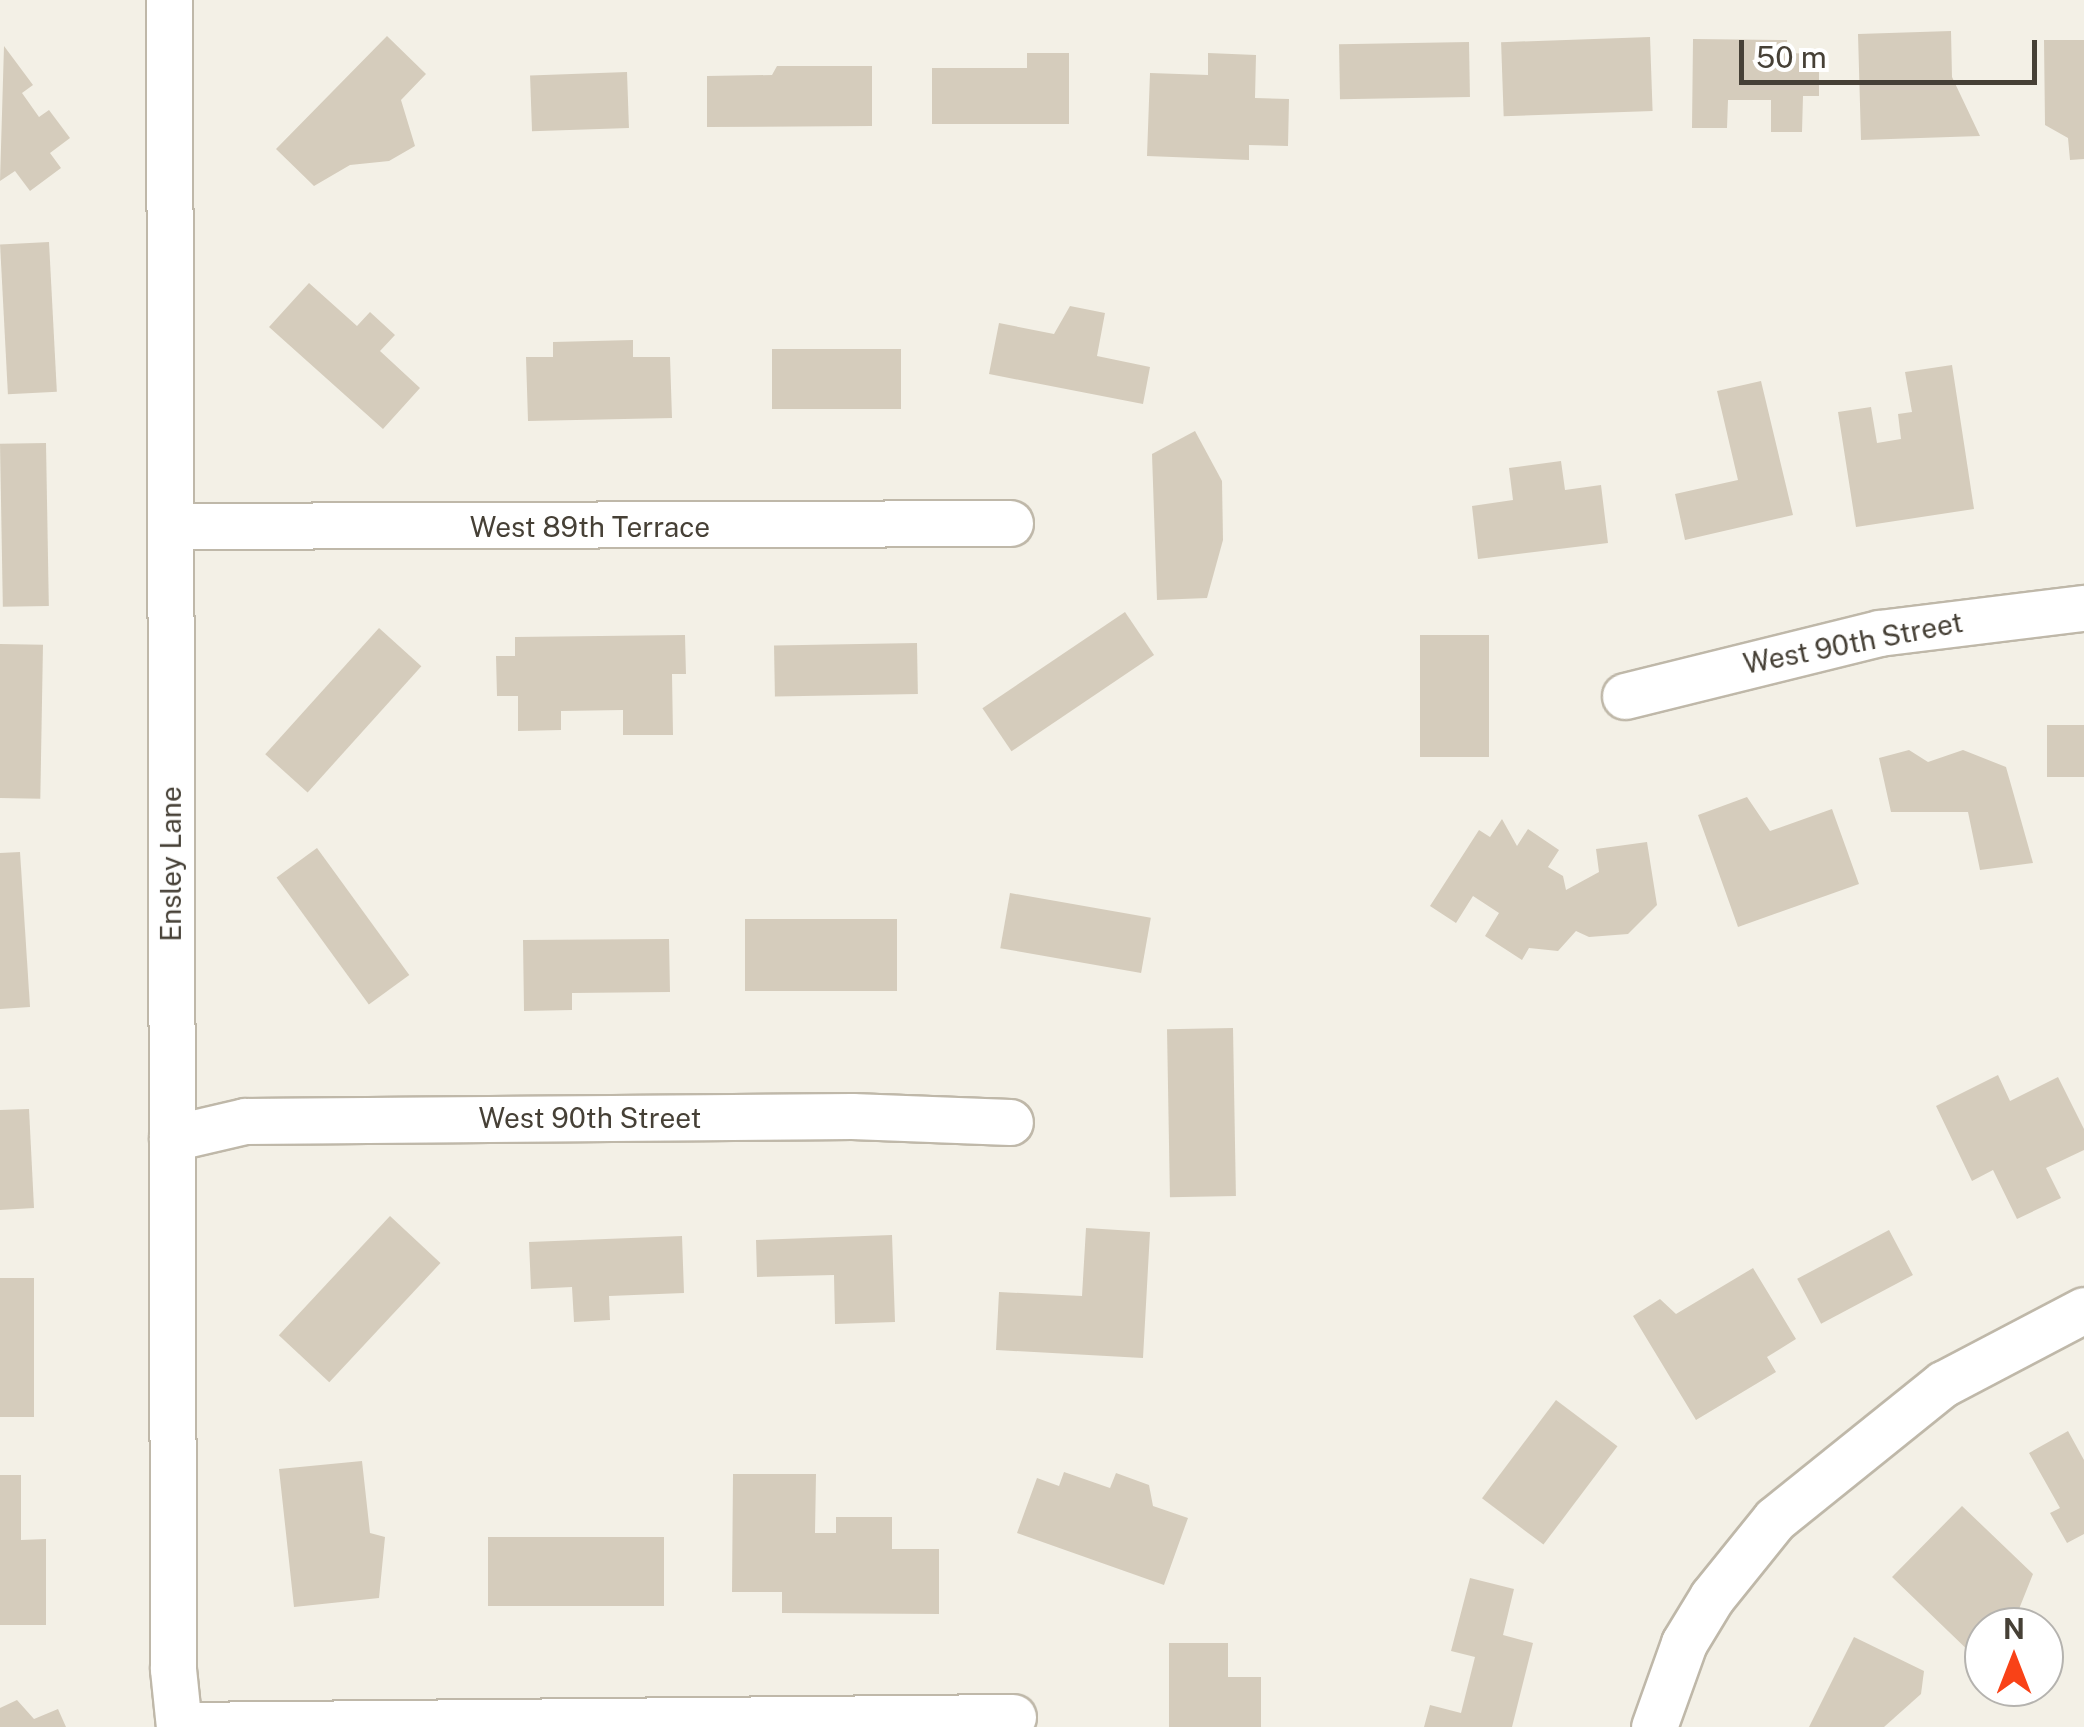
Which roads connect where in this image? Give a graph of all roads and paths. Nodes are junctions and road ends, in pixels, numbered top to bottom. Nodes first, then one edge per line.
1 (169, 0) edge
2 (1010, 523) dead end
3 (171, 526) junction
4 (2084, 608) edge
5 (1624, 696) dead end
6 (1010, 1122) dead end
7 (172, 1138) junction
8 (2084, 1310) edge
9 (1013, 1717) dead end
10 (179, 1726) edge
11 (1654, 1727) edge

1 - 3 street, Ensley Lane
2 - 3 street, West 89th Terrace
3 - 7 street, Ensley Lane
4 - 5 street, West 90th Street
6 - 7 street, West 90th Street
7 - 10 street, Ensley Lane
8 - 11 street
9 - 10 street

